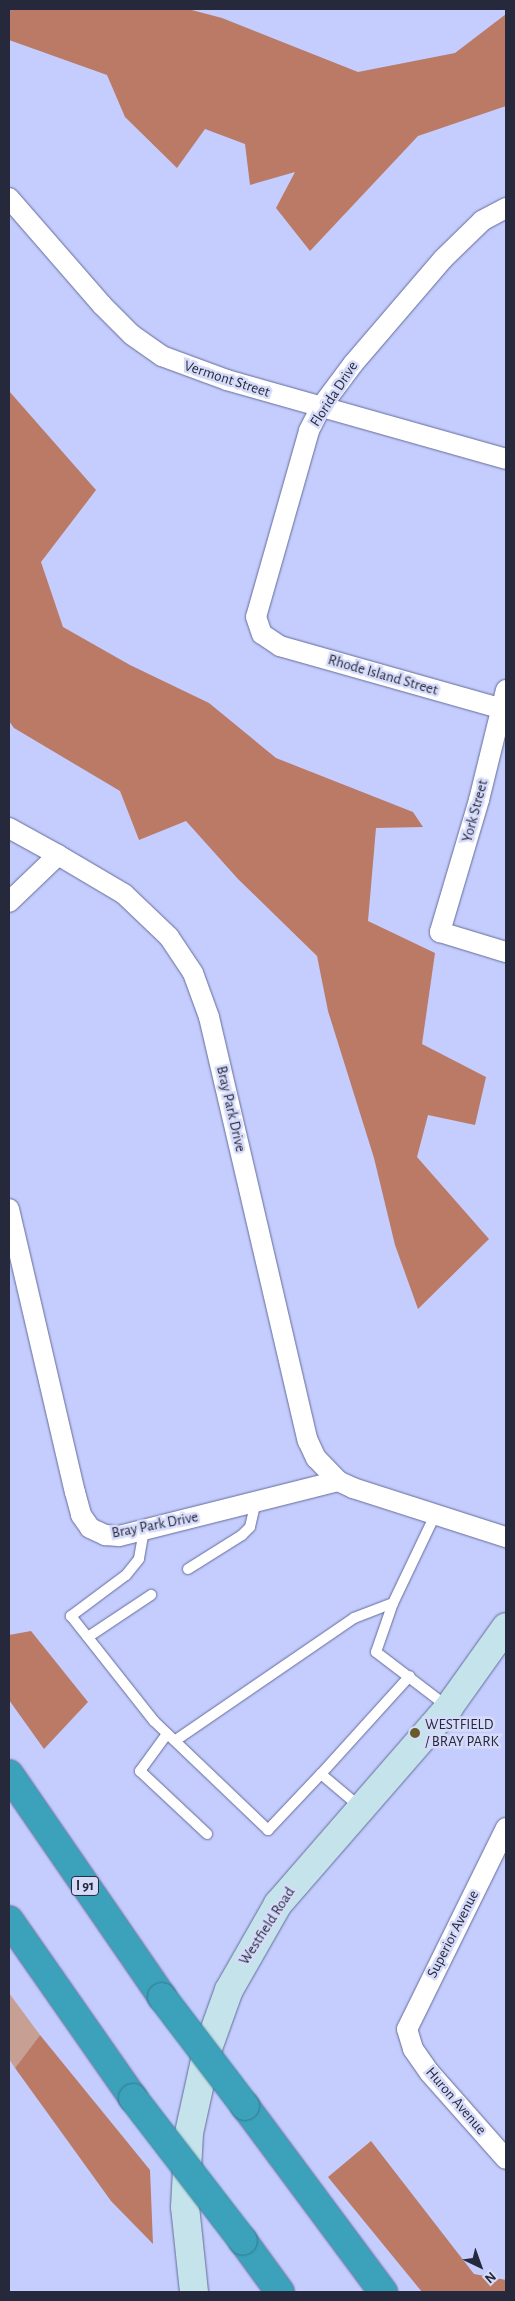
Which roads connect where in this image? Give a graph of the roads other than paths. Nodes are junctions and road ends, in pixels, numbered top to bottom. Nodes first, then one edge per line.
1 (9, 198) edge
2 (506, 208) edge
3 (322, 407) junction
4 (506, 459) edge
5 (262, 634) joint
6 (504, 703) edge
7 (9, 828) edge
8 (58, 855) junction
9 (9, 902) edge
10 (506, 952) edge
11 (9, 1209) edge
12 (338, 1481) junction
13 (256, 1502) junction
14 (436, 1513) junction
15 (144, 1530) junction
16 (506, 1537) edge
17 (188, 1569) dead end
18 (151, 1595) dead end
19 (393, 1603) junction
20 (506, 1627) edge
21 (88, 1637) junction
22 (410, 1676) junction
23 (449, 1707) junction
24 (167, 1734) junction
25 (176, 1740) junction
26 (9, 1774) edge
27 (321, 1774) junction
28 (360, 1807) junction
29 (506, 1828) edge
30 (207, 1834) dead end
31 (9, 1920) edge
32 (409, 2041) joint
33 (506, 2159) edge
34 (194, 2292) edge
35 (280, 2292) edge
36 (383, 2292) edge

1 - 3 street, Vermont Street
2 - 3 street, Florida Drive
3 - 4 street, Vermont Street
3 - 5 street, Florida Drive
5 - 6 street, Rhode Island Street
6 - 10 street, York Street
7 - 8 street, Bray Park Drive
8 - 9 street
8 - 12 street, Bray Park Drive
11 - 15 street, Bray Park Drive
12 - 13 street, Bray Park Drive
12 - 14 street, Bray Park Drive
13 - 15 street, Bray Park Drive
13 - 17 lane
14 - 16 street, Bray Park Drive
14 - 19 lane
15 - 21 lane
18 - 21 lane
19 - 22 lane
19 - 25 lane
20 - 23 main road, Westfield Road
21 - 24 lane
22 - 23 lane
22 - 27 lane
23 - 28 main road, Westfield Road
24 - 25 lane
24 - 30 lane
25 - 27 lane
26 - 36 highway, I 91, bridge
27 - 28 lane
28 - 34 main road, Westfield Road
29 - 32 street, Superior Avenue
31 - 35 highway, bridge
32 - 33 street, Huron Avenue

